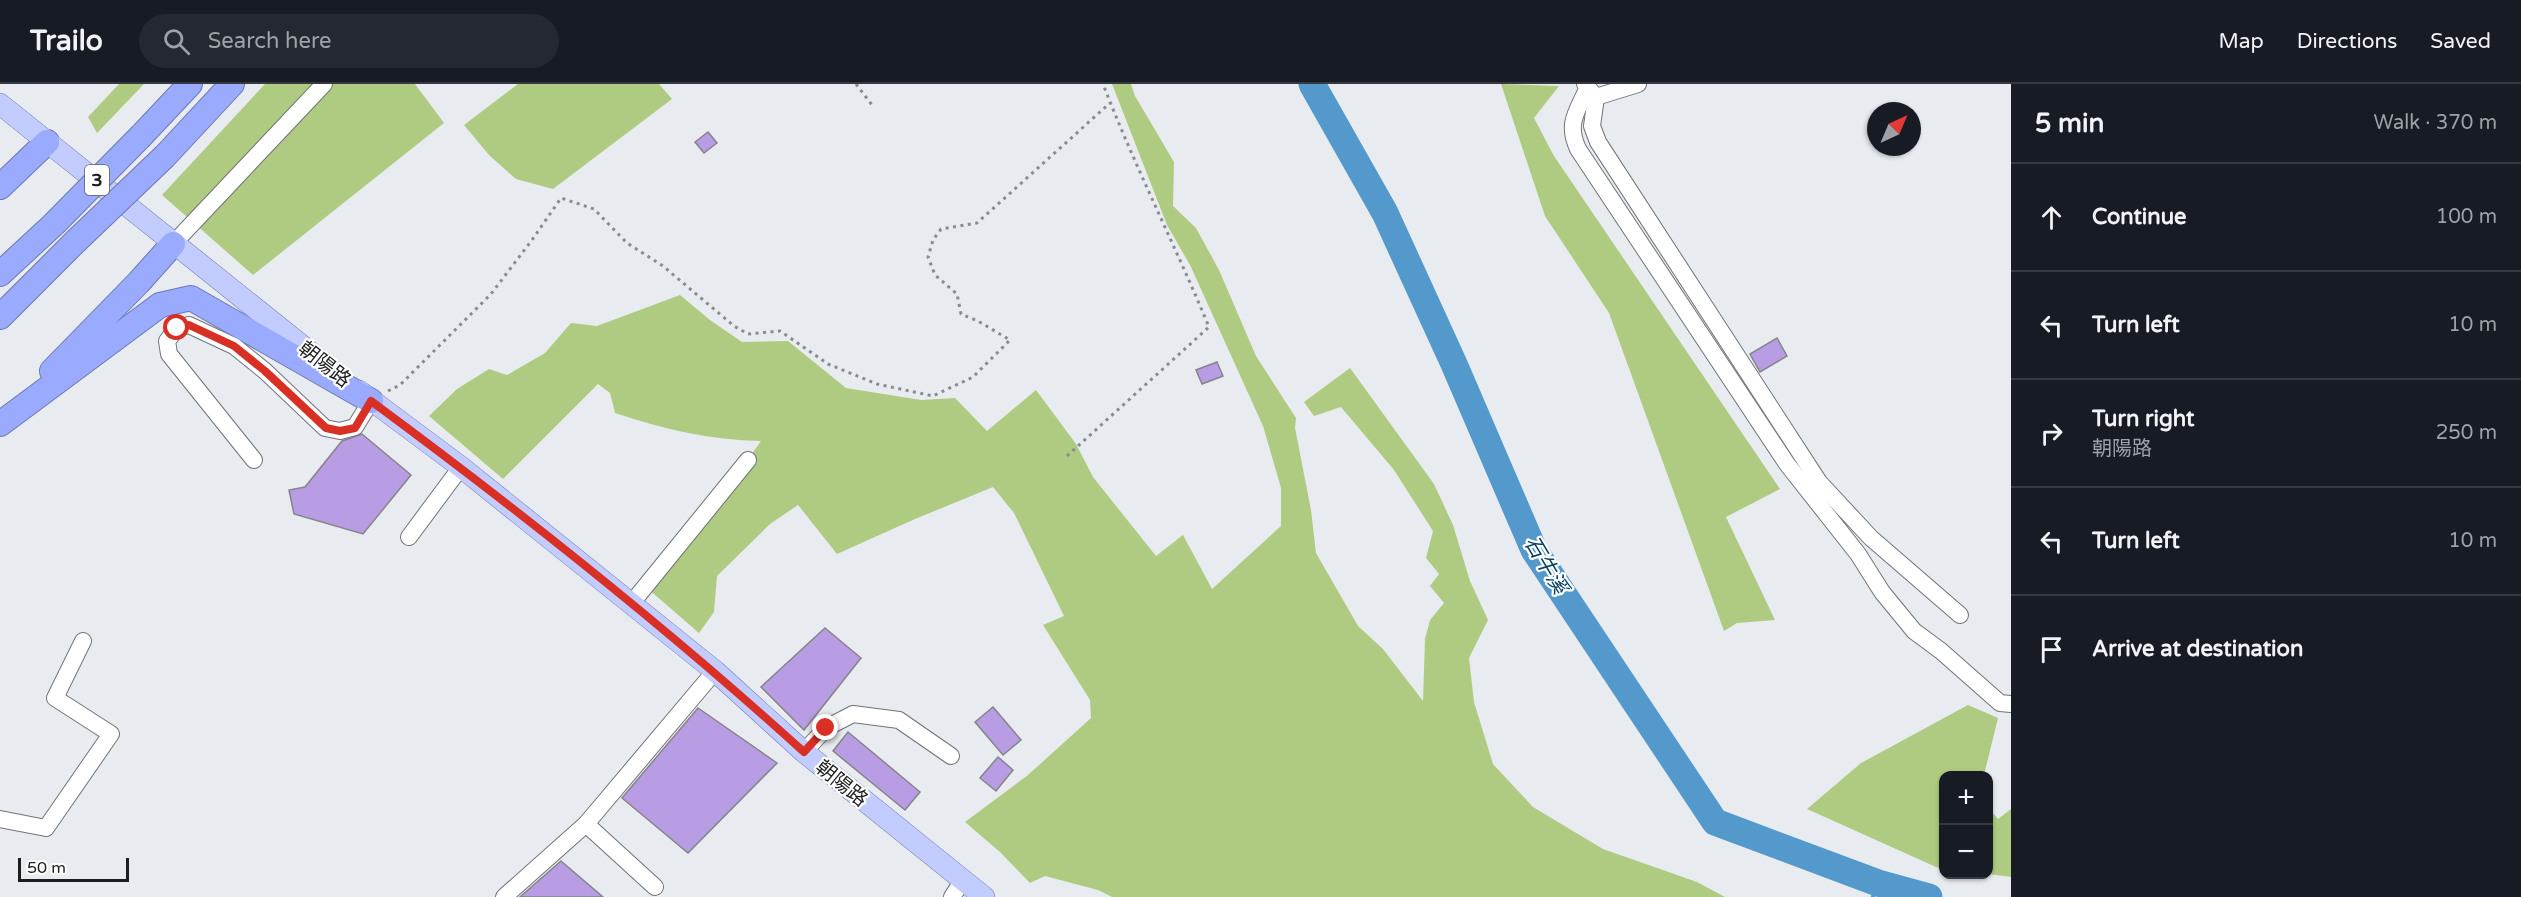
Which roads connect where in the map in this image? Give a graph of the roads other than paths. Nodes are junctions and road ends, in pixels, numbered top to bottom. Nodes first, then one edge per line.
1 (190, 84) edge
2 (232, 84) edge
3 (324, 84) edge
4 (1638, 84) edge
5 (1590, 89) edge
6 (0, 104) edge
7 (47, 142) junction
8 (0, 187) edge
9 (173, 244) junction
10 (0, 274) edge
11 (0, 317) edge
12 (371, 401) junction
13 (0, 424) edge
14 (254, 460) dead end
15 (748, 460) dead end
16 (461, 467) junction
17 (409, 537) dead end
18 (631, 603) junction
19 (1960, 615) dead end
20 (83, 641) dead end
21 (715, 671) junction
22 (2011, 704) edge
23 (804, 752) junction
24 (951, 756) dead end
25 (0, 819) edge
26 (586, 824) junction
27 (655, 887) dead end
28 (958, 889) edge
29 (504, 897) edge
30 (984, 897) edge

1 - 10 highway, 3, bridge
2 - 11 highway, 3, bridge
3 - 9 street
4 - 5 street
5 - 19 street
5 - 22 street
6 - 7 main road, 朝陽路
7 - 8 highway
7 - 9 main road, 朝陽路
9 - 12 main road, 朝陽路
9 - 13 highway
12 - 13 highway
12 - 14 street
12 - 16 main road, 朝陽路
15 - 18 street
16 - 17 street
16 - 18 main road, 朝陽路
18 - 21 main road, 朝陽路
20 - 25 street
21 - 23 main road, 朝陽路
21 - 26 street
23 - 24 street
23 - 28 main road, 朝陽路
26 - 27 street
26 - 29 street
28 - 30 main road, 朝陽路

